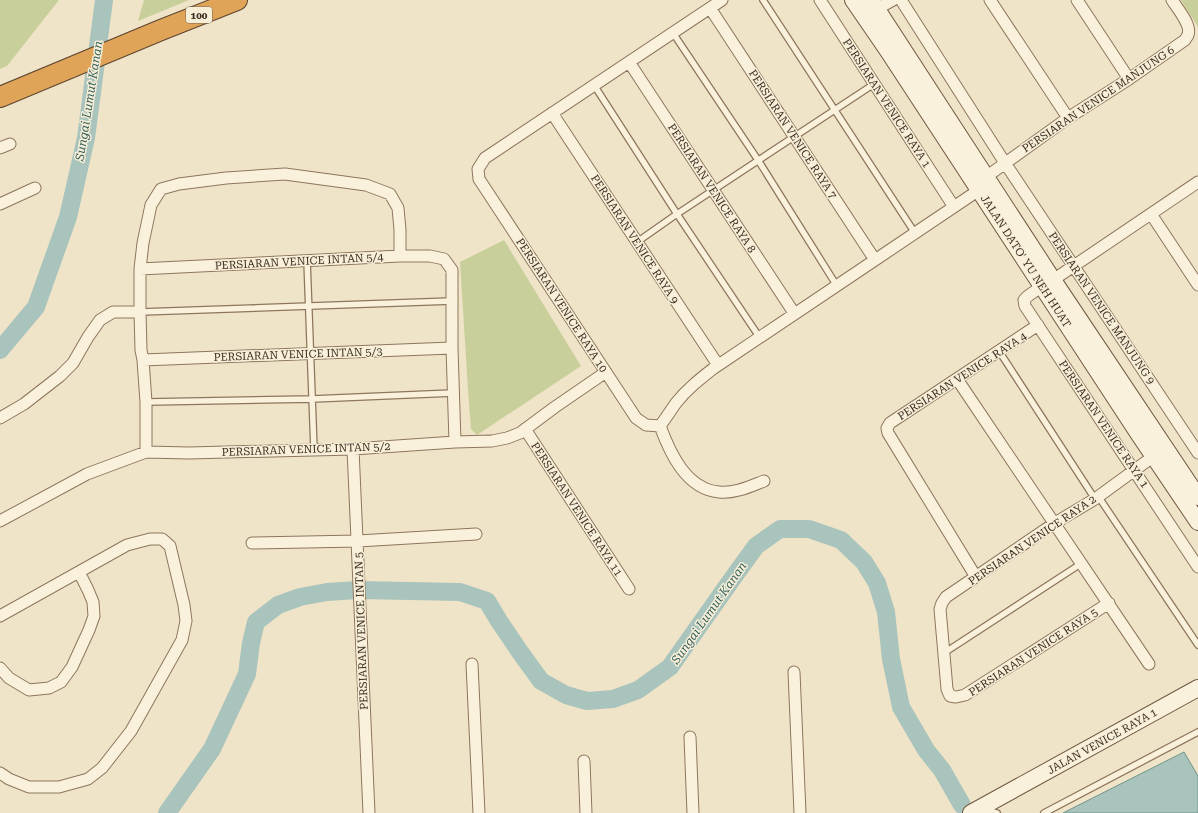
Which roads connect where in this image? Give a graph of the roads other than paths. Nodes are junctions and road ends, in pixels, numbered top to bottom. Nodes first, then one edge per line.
1 (237, 0) edge
2 (722, 0) edge
3 (763, 0) edge
4 (820, 0) edge
5 (853, 0) edge
6 (893, 0) edge
7 (901, 0) edge
8 (990, 0) edge
9 (1077, 0) edge
10 (1172, 0) edge
11 (874, 4) edge
12 (710, 8) junction
13 (672, 32) junction
14 (629, 62) junction
15 (1129, 79) junction
16 (874, 84) junction
17 (594, 85) junction
18 (0, 97) edge
19 (930, 103) junction
20 (835, 110) junction
21 (552, 113) junction
22 (1068, 118) junction
23 (795, 137) junction
24 (758, 160) junction
25 (1006, 163) junction
26 (1198, 182) edge
27 (982, 183) junction
28 (35, 188) dead end
29 (714, 191) junction
30 (0, 204) edge
31 (954, 207) junction
32 (677, 214) junction
33 (1151, 214) junction
34 (915, 233) junction
35 (637, 242) junction
36 (400, 256) junction
37 (307, 260) junction
38 (875, 260) junction
39 (1074, 266) junction
40 (140, 269) junction
41 (1048, 283) junction
42 (1198, 285) edge
43 (837, 286) junction
44 (452, 301) junction
45 (308, 307) junction
46 (140, 312) junction
47 (794, 314) junction
48 (1038, 325) junction
49 (760, 338) junction
50 (452, 348) junction
51 (999, 351) junction
52 (310, 353) junction
53 (143, 360) junction
54 (718, 365) junction
55 (606, 372) junction
56 (958, 379) junction
57 (454, 393) junction
58 (312, 399) junction
59 (146, 402) junction
60 (0, 418) edge
61 (660, 426) junction
62 (525, 429) junction
63 (455, 442) junction
64 (354, 449) junction
65 (314, 450) junction
66 (146, 452) junction
67 (1159, 452) junction
68 (1198, 453) edge
69 (1134, 470) junction
70 (764, 481) dead end
71 (1096, 497) junction
72 (1198, 497) edge
73 (0, 521) edge
74 (1198, 522) edge
75 (1056, 523) junction
76 (476, 534) dead end
77 (358, 541) junction
78 (252, 543) dead end
79 (1082, 563) junction
80 (1198, 567) edge
81 (79, 572) junction
82 (976, 577) junction
83 (629, 589) dead end
84 (1109, 603) junction
85 (0, 616) edge
86 (1198, 645) edge
87 (944, 653) junction
88 (472, 664) dead end
89 (1149, 664) dead end
90 (0, 668) edge
91 (794, 672) dead end
92 (1198, 688) edge
93 (1198, 732) edge
94 (690, 737) dead end
95 (584, 761) dead end
96 (0, 773) edge
97 (976, 810) edge
98 (369, 813) edge
99 (479, 813) edge
100 (586, 813) edge
101 (693, 813) edge
102 (800, 813) edge
103 (997, 813) edge
104 (1044, 813) edge

1 - 18 highway, 100
2 - 12 street
3 - 20 lane
4 - 16 street, PERSIARAN VENICE RAYA 1
5 - 19 main road, JALAN DATO' YU NEH HUAT
6 - 11 street
7 - 25 street, PERSIARAN VENICE MANJUNG 9
8 - 22 street
9 - 15 street
10 - 15 street, PERSIARAN VENICE MANJUNG 6
11 - 19 main road, JALAN DATO' YU NEH HUAT
12 - 13 street
12 - 23 street, PERSIARAN VENICE RAYA 7
13 - 14 street
13 - 24 lane
14 - 17 street
14 - 29 street, PERSIARAN VENICE RAYA 8
15 - 22 street, PERSIARAN VENICE MANJUNG 6
16 - 20 lane
16 - 31 street, PERSIARAN VENICE RAYA 1
17 - 21 street
17 - 32 lane
19 - 27 main road, JALAN DATO' YU NEH HUAT
20 - 23 lane
20 - 34 lane
21 - 35 street, PERSIARAN VENICE RAYA 9
21 - 55 street, PERSIARAN VENICE RAYA 10
22 - 25 street, PERSIARAN VENICE MANJUNG 6
23 - 24 lane
23 - 38 street, PERSIARAN VENICE RAYA 7
24 - 29 lane
24 - 43 lane
25 - 27 street, PERSIARAN VENICE MANJUNG 6
25 - 39 street, PERSIARAN VENICE MANJUNG 9
26 - 33 street
27 - 31 street, PERSIARAN VENICE MANJUNG 6
27 - 41 main road, JALAN DATO' YU NEH HUAT
27 - 41 main road, JALAN DATO' YU NEH HUAT
28 - 30 street
29 - 32 lane
29 - 47 street, PERSIARAN VENICE RAYA 8
31 - 34 street, PERSIARAN VENICE MANJUNG 6
32 - 35 lane
32 - 49 lane
33 - 39 street
33 - 42 street
34 - 38 street, PERSIARAN VENICE MANJUNG 6
35 - 54 street, PERSIARAN VENICE RAYA 9
36 - 37 street, PERSIARAN VENICE INTAN 5/4
36 - 40 street
36 - 44 street, PERSIARAN VENICE INTAN 5/4
37 - 40 street, PERSIARAN VENICE INTAN 5/4
37 - 45 lane
38 - 43 street, PERSIARAN VENICE MANJUNG 6
39 - 41 street
39 - 68 street, PERSIARAN VENICE MANJUNG 9
40 - 46 street
41 - 48 street, PERSIARAN VENICE RAYA 1
41 - 67 main road, JALAN DATO' YU NEH HUAT
41 - 67 main road, JALAN DATO' YU NEH HUAT
43 - 47 street, PERSIARAN VENICE MANJUNG 6
44 - 45 lane
44 - 50 street
45 - 46 lane
45 - 52 lane
46 - 53 street
46 - 60 street
47 - 49 street, PERSIARAN VENICE MANJUNG 6
48 - 51 street, PERSIARAN VENICE RAYA 4
48 - 69 street, PERSIARAN VENICE RAYA 1
49 - 54 street, PERSIARAN VENICE MANJUNG 6
50 - 52 street, PERSIARAN VENICE INTAN 5/3
50 - 57 street
51 - 56 street, PERSIARAN VENICE RAYA 4
51 - 71 lane
52 - 53 street, PERSIARAN VENICE INTAN 5/3
52 - 58 lane
53 - 59 street
54 - 61 street, PERSIARAN VENICE MANJUNG 6
55 - 61 street, PERSIARAN VENICE RAYA 10
55 - 62 street, PERSIARAN VENICE INTAN 5/2
56 - 75 street
56 - 82 street, PERSIARAN VENICE RAYA 4
57 - 58 lane
57 - 63 street
58 - 59 lane
58 - 65 lane
59 - 66 street
61 - 70 street
62 - 63 street, PERSIARAN VENICE INTAN 5/2
62 - 83 street, PERSIARAN VENICE RAYA 11
63 - 64 street, PERSIARAN VENICE INTAN 5/2
64 - 65 street, PERSIARAN VENICE INTAN 5/2
64 - 77 street, PERSIARAN VENICE INTAN 5
65 - 66 street, PERSIARAN VENICE INTAN 5/2
66 - 73 street, PERSIARAN VENICE INTAN 5/2
67 - 69 street, PERSIARAN VENICE RAYA 2
67 - 72 main road, JALAN DATO' YU NEH HUAT
67 - 74 main road, JALAN DATO' YU NEH HUAT
69 - 71 street, PERSIARAN VENICE RAYA 2
69 - 80 street, PERSIARAN VENICE RAYA 1
71 - 75 street, PERSIARAN VENICE RAYA 2
71 - 86 lane
75 - 79 street
75 - 82 street, PERSIARAN VENICE RAYA 2
76 - 77 street
77 - 78 street
77 - 98 street, PERSIARAN VENICE INTAN 5
79 - 84 street
79 - 87 lane
81 - 85 street
81 - 90 street
81 - 96 street
82 - 87 street, PERSIARAN VENICE RAYA 2
84 - 87 street, PERSIARAN VENICE RAYA 5
84 - 89 street
88 - 99 street
91 - 102 street
92 - 97 main road, JALAN VENICE RAYA 1
93 - 104 lane
94 - 101 street
95 - 100 street
97 - 103 lane

